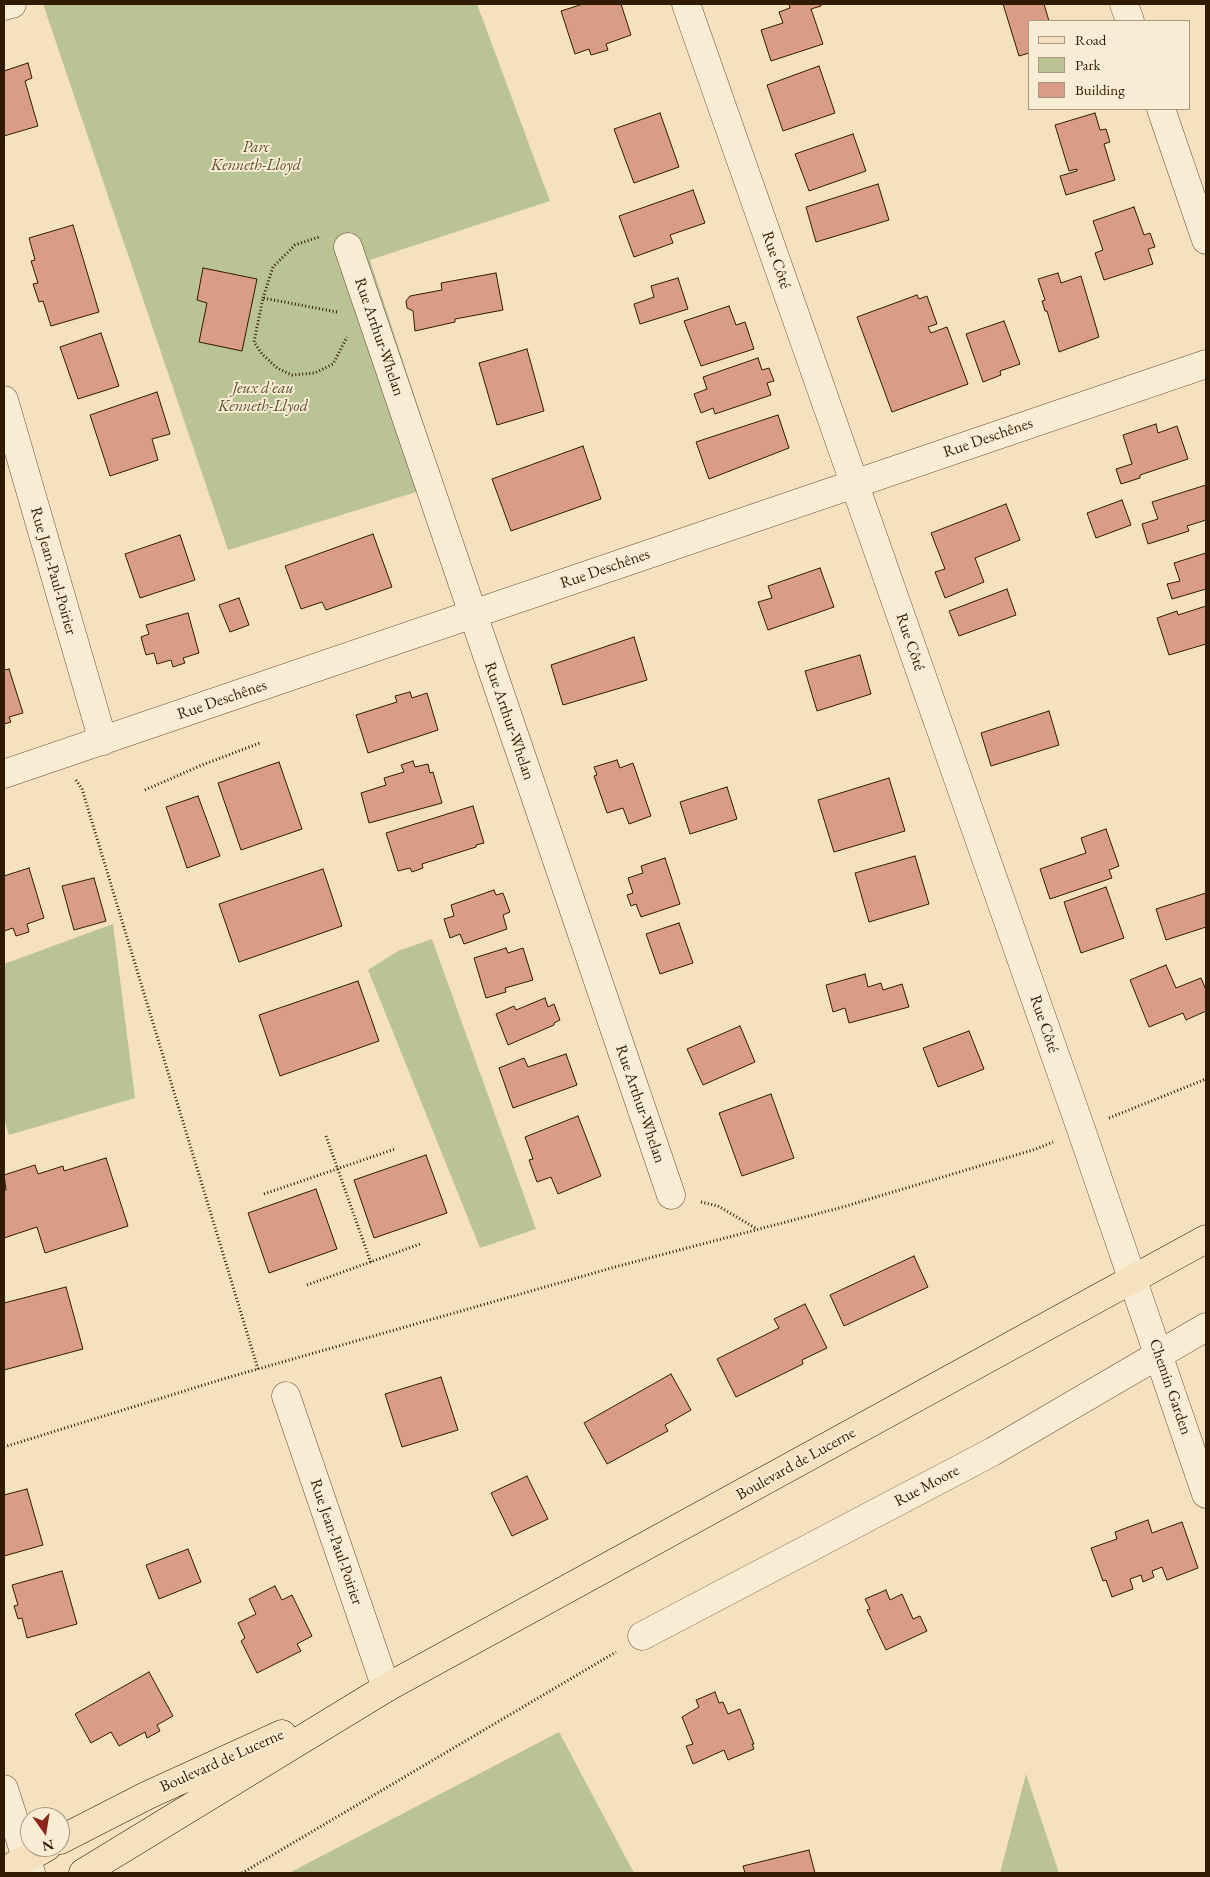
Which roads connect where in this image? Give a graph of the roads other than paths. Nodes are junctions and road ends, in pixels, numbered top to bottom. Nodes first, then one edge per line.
1 (12, 4) edge
2 (686, 4) edge
3 (1124, 4) edge
4 (4, 6) edge
5 (1130, 20) edge
6 (1160, 110) edge
7 (1206, 240) edge
8 (348, 246) dead end
9 (1206, 364) edge
10 (4, 400) edge
11 (854, 483) junction
12 (473, 614) junction
13 (103, 741) junction
14 (4, 774) edge
15 (671, 1194) road end
16 (1206, 1240) edge
17 (1134, 1281) junction
18 (1206, 1326) edge
19 (1158, 1353) junction
20 (286, 1396) dead end
21 (1206, 1494) edge
22 (642, 1636) road end
23 (386, 1688) junction
24 (4, 1789) edge
25 (70, 1835) edge
26 (27, 1862) edge
27 (83, 1873) edge

1 - 4 street
2 - 11 street, Rue Côté
3 - 5 street
6 - 7 street
8 - 12 street, Rue Arthur-Whelan
9 - 11 street, Rue Deschênes
10 - 13 street, Rue Jean-Paul-Poirier
11 - 12 street, Rue Deschênes
11 - 17 street, Rue Côté
12 - 13 street, Rue Deschênes
12 - 15 street, Rue Arthur-Whelan
13 - 14 street, Rue Deschênes
16 - 17 main road, Boulevard de Lucerne
17 - 19 street, Chemin Garden
17 - 23 main road, Boulevard de Lucerne
18 - 19 street, Rue Moore
19 - 21 street, Chemin Garden
19 - 22 street, Rue Moore
20 - 23 street, Rue Jean-Paul-Poirier
23 - 25 main road, Boulevard de Lucerne
23 - 27 main road, Boulevard de Lucerne
24 - 26 street

